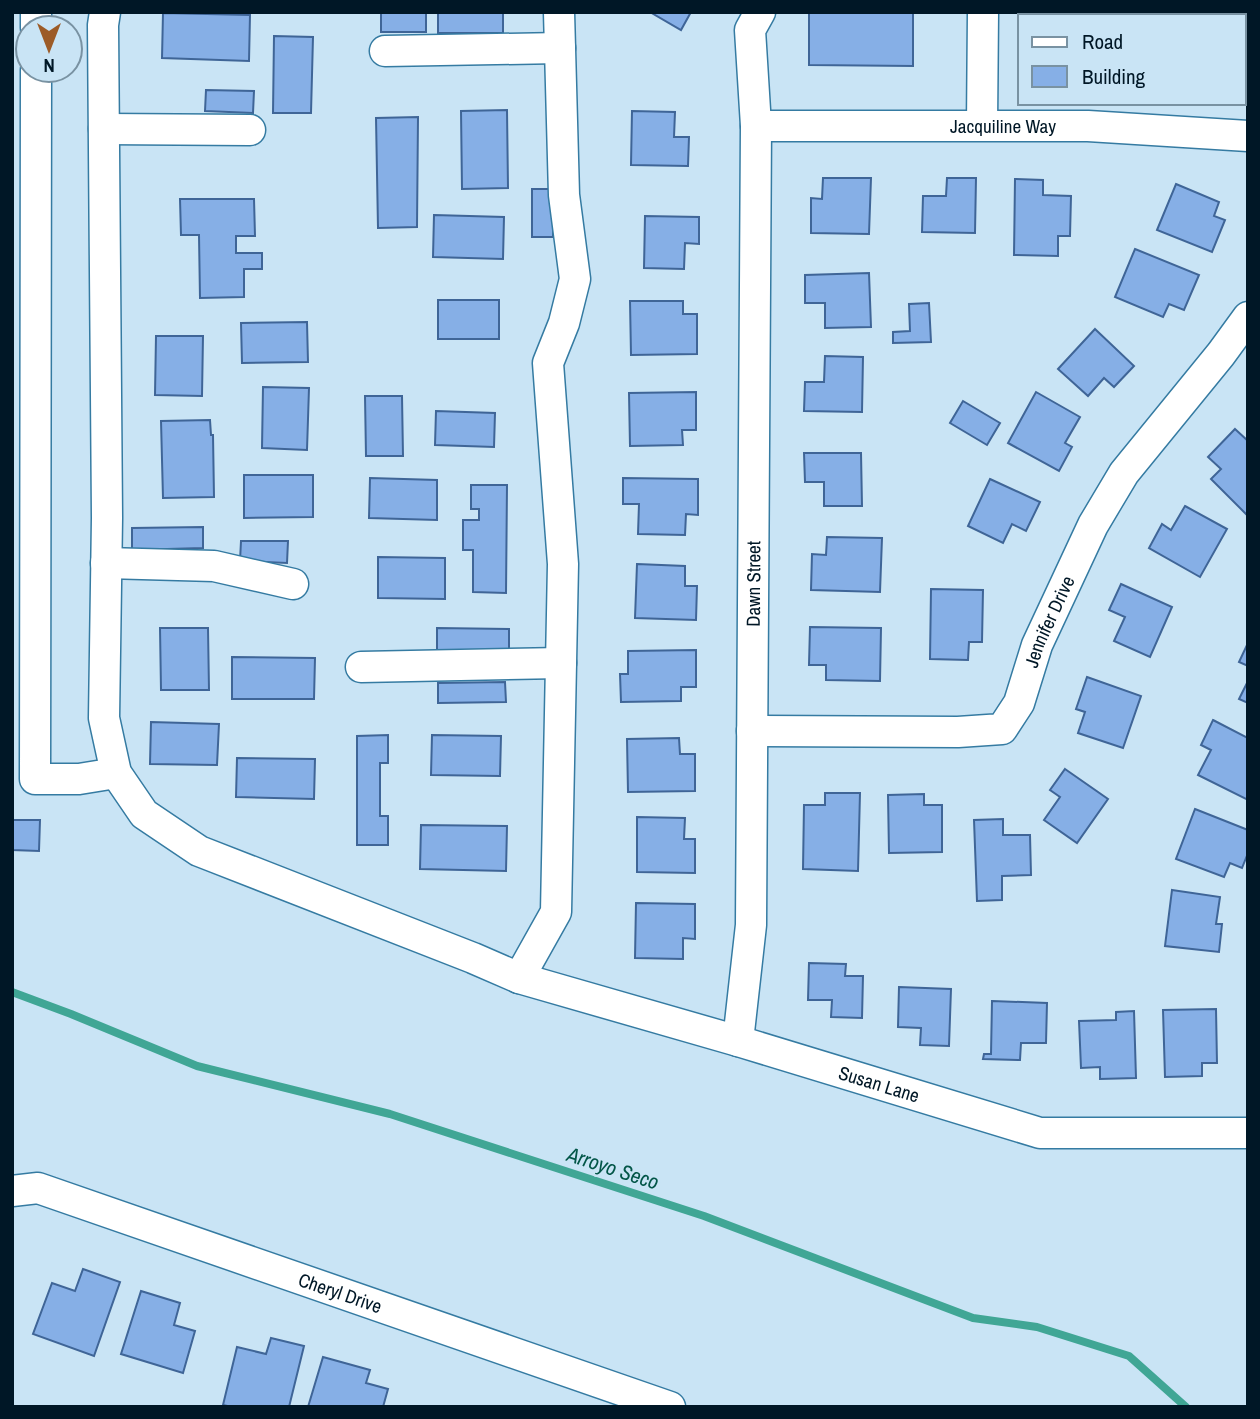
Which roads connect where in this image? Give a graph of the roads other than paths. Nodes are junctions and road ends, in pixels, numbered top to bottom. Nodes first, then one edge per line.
1 (105, 12) edge
2 (559, 12) edge
3 (760, 12) edge
4 (983, 12) edge
5 (560, 48) junction
6 (385, 51) dead end
7 (36, 84) edge
8 (756, 125) junction
9 (982, 125) junction
10 (104, 129) junction
11 (250, 130) dead end
12 (1248, 136) edge
13 (1248, 317) edge
14 (106, 563) junction
15 (293, 584) dead end
16 (561, 663) junction
17 (361, 667) dead end
18 (752, 731) junction
19 (116, 773) junction
20 (519, 978) junction
21 (738, 1041) junction
22 (1248, 1133) edge
23 (12, 1191) edge
24 (670, 1407) edge

1 - 10 street
2 - 5 street
3 - 8 street, Dawn Street
4 - 9 street
5 - 6 street
5 - 16 street
7 - 19 street
8 - 9 street, Jacquiline Way
8 - 18 street, Dawn Street
9 - 12 street, Jacquiline Way
10 - 11 street
10 - 14 street
13 - 18 street, Jennifer Drive
14 - 15 street
14 - 19 street
16 - 17 street
16 - 20 street
18 - 21 street, Dawn Street
19 - 20 street, Susan Lane
20 - 21 street, Susan Lane
21 - 22 street, Susan Lane
23 - 24 street, Cheryl Drive

